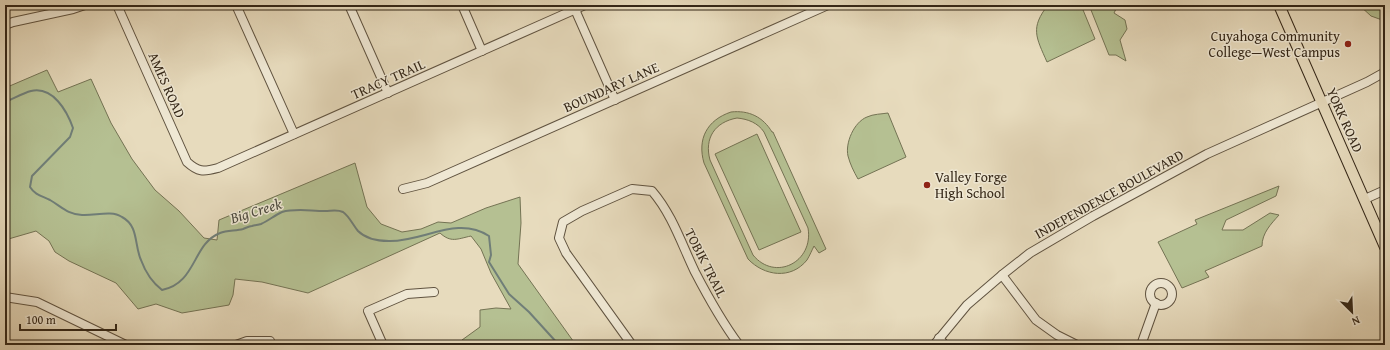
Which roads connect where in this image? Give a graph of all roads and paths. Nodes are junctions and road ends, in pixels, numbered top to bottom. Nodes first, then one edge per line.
1 (84, 5) edge
2 (117, 5) edge
3 (236, 5) edge
4 (349, 5) edge
5 (462, 5) edge
6 (585, 5) edge
7 (828, 5) edge
8 (1279, 5) edge
9 (574, 7) edge
10 (5, 25) edge
11 (482, 51) junction
12 (1385, 72) edge
13 (388, 93) junction
14 (615, 100) junction
15 (1322, 102) junction
16 (294, 134) junction
17 (199, 171) joint
18 (403, 189) dead end
19 (1385, 190) edge
20 (1365, 199) junction
21 (1385, 247) edge
22 (1002, 275) junction
23 (434, 292) dead end
24 (5, 298) edge
25 (1156, 303) dead end
26 (939, 338) junction
27 (270, 341) dead end
28 (126, 345) edge
29 (236, 345) edge
30 (383, 345) edge
31 (632, 345) edge
32 (739, 345) edge
33 (934, 345) edge
34 (945, 345) edge
35 (1077, 345) edge
36 (1141, 345) edge

1 - 10 street
2 - 17 street, AMES ROAD
3 - 16 street
4 - 13 street
5 - 11 street
6 - 9 street, TRACY TRAIL
7 - 14 street, BOUNDARY LANE
8 - 15 main road, YORK ROAD
9 - 11 street, TRACY TRAIL
9 - 14 street
11 - 13 street, TRACY TRAIL
12 - 15 street, INDEPENDENCE BOULEVARD
13 - 16 street, TRACY TRAIL
14 - 18 street, BOUNDARY LANE
15 - 20 main road, YORK ROAD
15 - 22 street, INDEPENDENCE BOULEVARD
16 - 17 street, TRACY TRAIL
19 - 20 street
20 - 21 main road, YORK ROAD
22 - 26 street, INDEPENDENCE BOULEVARD
22 - 35 street
23 - 30 street
24 - 28 street
25 - 36 street
26 - 33 street, INDEPENDENCE BOULEVARD
26 - 34 street
27 - 29 street
31 - 32 street, TOBIK TRAIL

